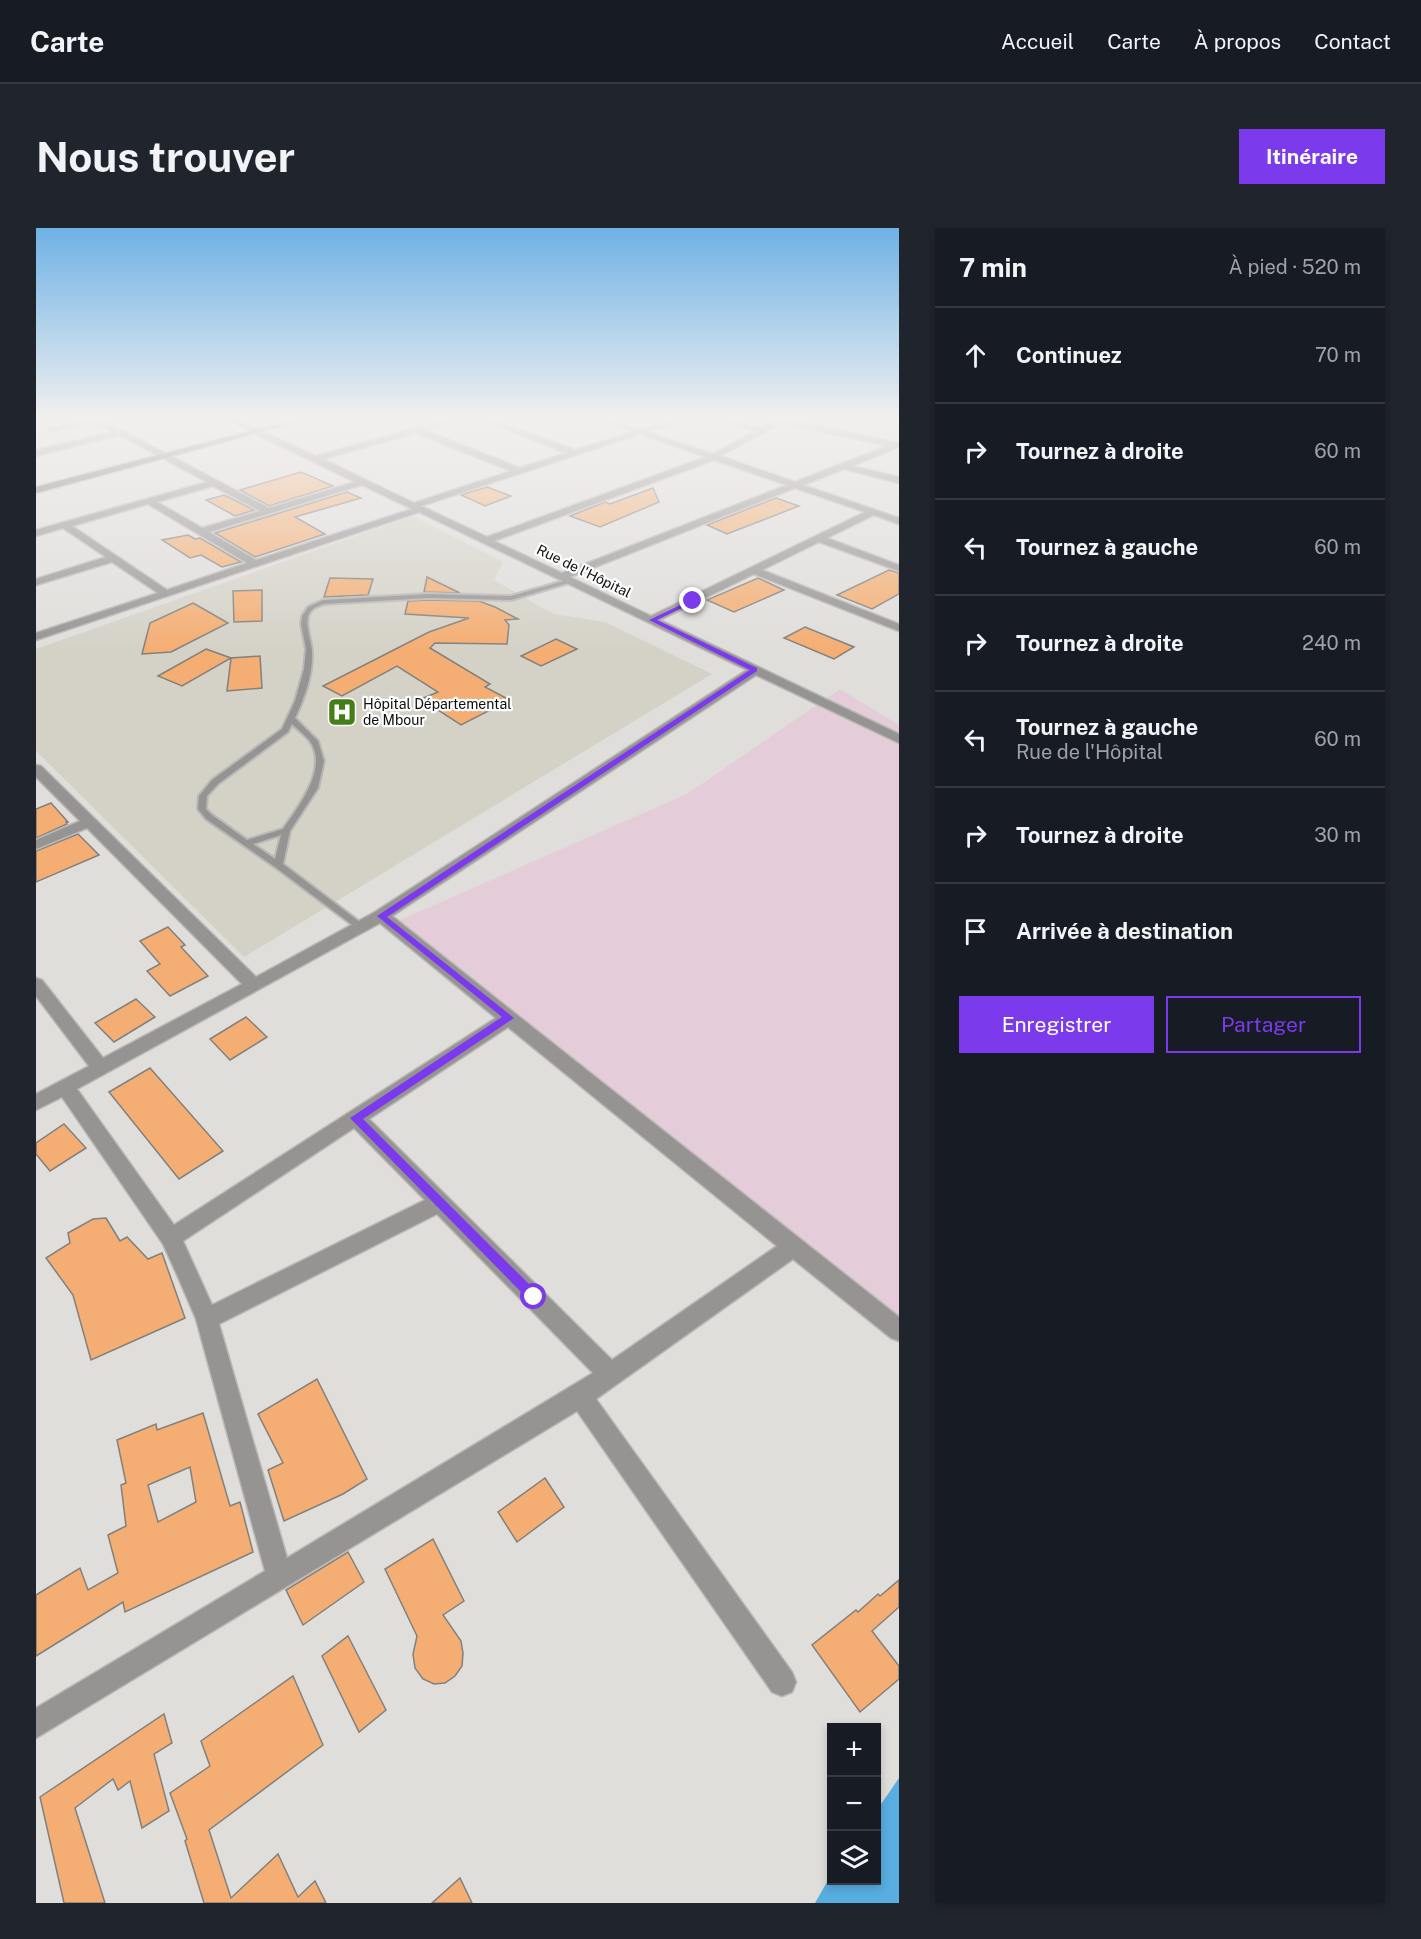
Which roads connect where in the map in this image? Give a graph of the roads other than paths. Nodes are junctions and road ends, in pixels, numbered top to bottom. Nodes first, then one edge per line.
1 (173, 494) edge
2 (238, 494) edge
3 (323, 494) edge
4 (388, 494) edge
5 (455, 494) edge
6 (613, 494) edge
7 (773, 494) edge
8 (820, 494) edge
9 (149, 501) junction
10 (417, 508) junction
11 (268, 511) junction
12 (871, 513) junction
13 (899, 521) edge
14 (65, 525) junction
15 (200, 532) junction
16 (36, 533) edge
17 (819, 539) junction
18 (486, 541) junction
19 (114, 558) junction
20 (255, 564) junction
21 (36, 566) edge
22 (899, 568) edge
23 (754, 571) junction
24 (51, 578) junction
25 (566, 579) junction
26 (36, 582) edge
27 (166, 594) junction
28 (652, 620) junction
29 (899, 627) edge
30 (36, 637) edge
31 (755, 670) junction
32 (291, 719) junction
33 (899, 739) edge
34 (36, 769) edge
35 (89, 822) junction
36 (286, 831) junction
37 (246, 843) junction
38 (36, 844) edge
39 (278, 865) junction
40 (381, 916) junction
41 (362, 928) junction
42 (36, 984) edge
43 (253, 984) junction
44 (509, 1018) junction
45 (100, 1067) junction
46 (65, 1087) junction
47 (36, 1103) edge
48 (356, 1118) junction
49 (441, 1202) junction
50 (171, 1238) junction
51 (794, 1246) junction
52 (207, 1319) junction
53 (899, 1331) edge
54 (611, 1375) junction
55 (580, 1396) junction
56 (280, 1576) junction
57 (782, 1682) dead end
58 (36, 1724) edge

1 - 9 street
2 - 11 street
3 - 11 street
4 - 10 street, Rue de l'Hôpital
5 - 10 street
6 - 18 street
7 - 25 street
8 - 12 street
9 - 14 street
9 - 15 street
10 - 18 street, Rue de l'Hôpital
10 - 20 street
11 - 15 street
12 - 13 street
12 - 17 street
14 - 16 street
14 - 19 street
15 - 20 street
17 - 22 street
17 - 23 street
18 - 25 street, Rue de l'Hôpital
19 - 24 street
19 - 27 street
20 - 27 street
21 - 24 street
23 - 28 street
23 - 29 street
24 - 26 street
25 - 28 street, Rue de l'Hôpital
25 - 32 lane
27 - 30 street
28 - 31 street, Rue de l'Hôpital
31 - 33 street, Rue de l'Hôpital
31 - 40 street
32 - 36 lane
32 - 37 lane
34 - 35 street
35 - 38 street
35 - 43 street
36 - 37 lane
36 - 39 lane
37 - 39 lane
39 - 41 lane
40 - 41 street
40 - 44 street
41 - 43 street
42 - 45 street
43 - 45 street
44 - 48 street
44 - 51 street
45 - 46 street
46 - 47 street
46 - 50 street
48 - 49 street
48 - 50 street
49 - 52 street
49 - 54 street
50 - 52 street
51 - 53 street
51 - 54 street
52 - 56 street
54 - 55 street
55 - 56 street
55 - 57 street
56 - 58 street

